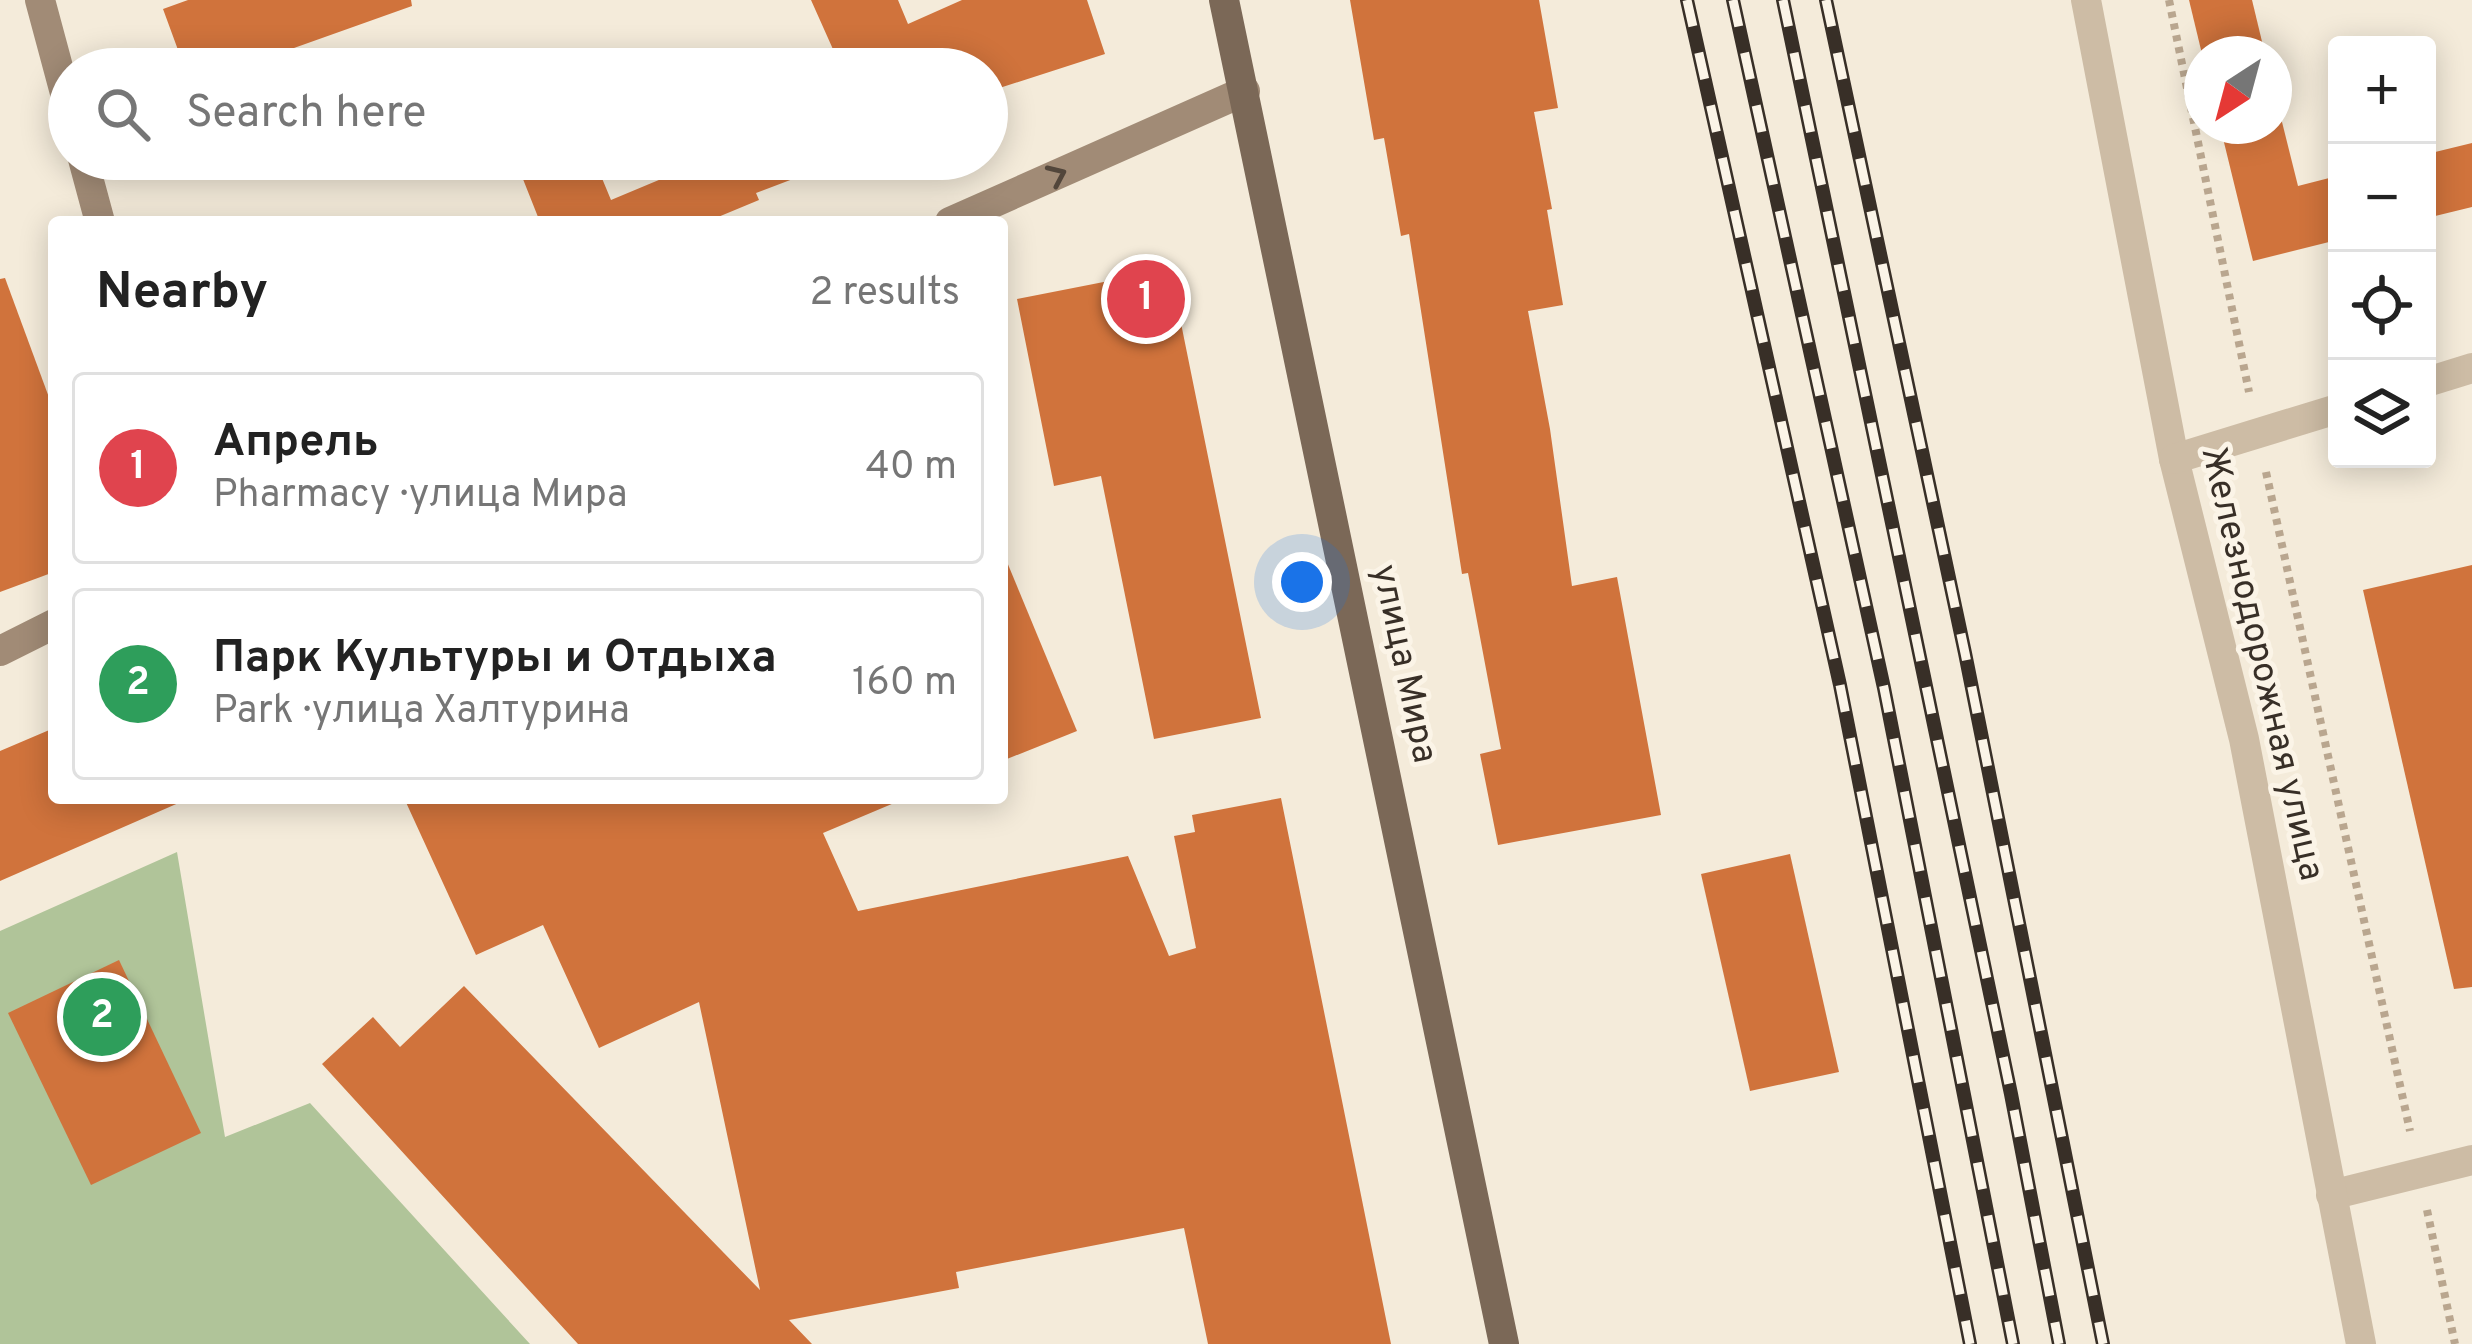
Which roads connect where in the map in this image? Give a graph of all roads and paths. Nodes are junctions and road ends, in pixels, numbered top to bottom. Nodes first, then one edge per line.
1 (40, 0) edge
2 (1224, 0) edge
3 (2086, 0) edge
4 (2169, 0) edge
5 (53, 48) edge
6 (1245, 91) junction
7 (89, 180) edge
8 (98, 216) edge
9 (964, 216) edge
10 (2472, 368) edge
11 (2436, 379) edge
12 (2328, 412) edge
13 (2258, 434) junction
14 (2174, 459) junction
15 (48, 627) edge
16 (0, 651) edge
17 (2472, 1160) edge
18 (2419, 1173) junction
19 (2331, 1195) junction
20 (1504, 1344) edge
21 (2361, 1344) edge
22 (2455, 1344) edge

1 - 5 street
2 - 6 main road, улица Мира
3 - 14 street, Железнодорожная улица
4 - 13 path
9 -> 6 street
6 - 20 main road, улица Мира
7 - 8 street
10 - 11 street
12 - 13 street
13 - 14 street
13 - 18 path
14 - 19 street, Железнодорожная улица
15 - 16 street
17 - 18 street
18 - 19 street
18 - 22 path
19 - 21 street, Железнодорожная улица

